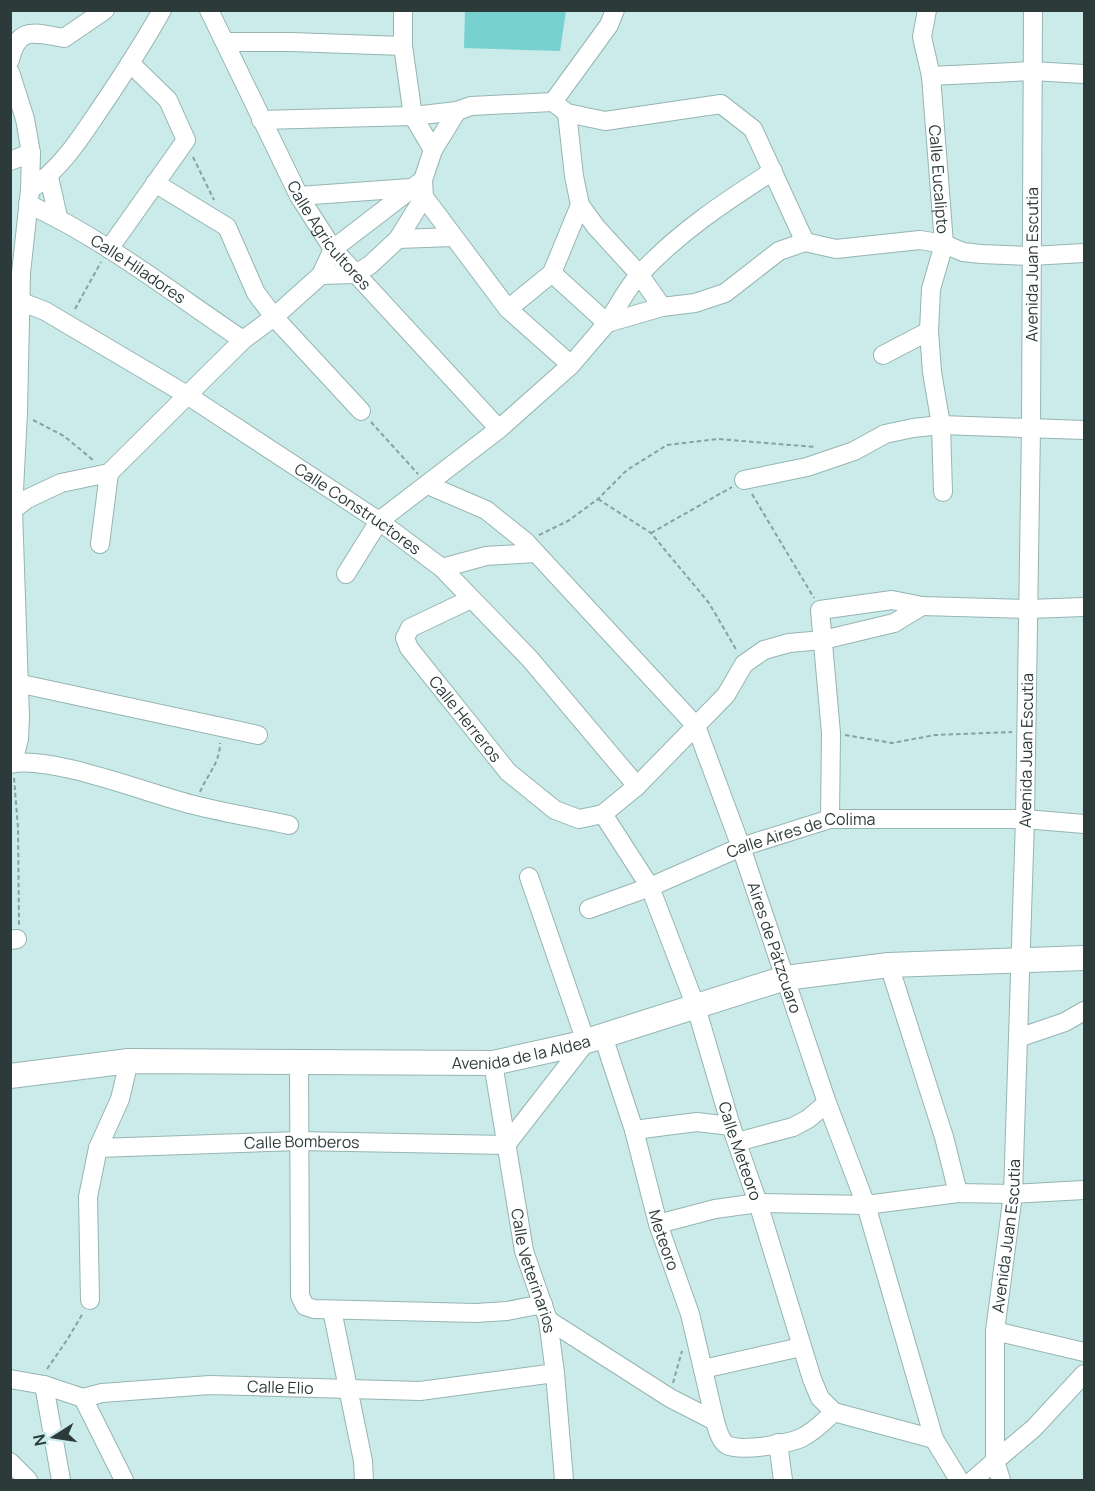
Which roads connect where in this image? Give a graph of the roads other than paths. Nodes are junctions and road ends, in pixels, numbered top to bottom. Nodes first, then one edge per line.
1 (105, 10) edge
2 (162, 10) edge
3 (209, 10) edge
4 (403, 10) edge
5 (615, 10) edge
6 (927, 10) edge
7 (1034, 10) edge
8 (226, 42) junction
9 (403, 46) junction
10 (10, 60) edge
11 (130, 63) junction
12 (1032, 71) junction
13 (10, 72) edge
14 (1084, 74) edge
15 (931, 76) junction
16 (560, 108) junction
17 (457, 111) junction
18 (413, 116) junction
19 (261, 120) junction
20 (433, 150) junction
21 (32, 153) junction
22 (10, 161) edge
23 (773, 171) junction
24 (49, 177) junction
25 (155, 183) junction
26 (419, 188) junction
27 (299, 196) junction
28 (29, 197) junction
29 (580, 205) junction
30 (58, 217) junction
31 (453, 237) junction
32 (398, 238) junction
33 (805, 242) junction
34 (944, 244) junction
35 (109, 249) junction
36 (333, 249) junction
37 (1084, 253) edge
38 (1031, 256) junction
39 (552, 273) junction
40 (355, 274) junction
41 (639, 274) junction
42 (321, 275) junction
43 (16, 276) edge
44 (19, 301) junction
45 (662, 307) junction
46 (508, 309) junction
47 (273, 317) junction
48 (608, 323) junction
49 (930, 331) junction
50 (243, 340) junction
51 (882, 356) dead end
52 (571, 365) junction
53 (187, 395) junction
54 (361, 411) road end
55 (941, 425) junction
56 (1031, 428) junction
57 (499, 429) junction
58 (1084, 430) edge
59 (109, 473) junction
60 (744, 480) road end
61 (428, 485) junction
62 (943, 492) dead end
63 (12, 511) edge
64 (379, 521) junction
65 (100, 544) dead end
66 (530, 548) junction
67 (442, 568) junction
68 (346, 574) dead end
69 (471, 599) junction
70 (922, 606) junction
71 (1084, 607) edge
72 (1029, 609) junction
73 (823, 640) junction
74 (17, 683) junction
75 (696, 726) junction
76 (258, 735) dead end
77 (12, 763) edge
78 (638, 786) junction
79 (603, 814) junction
80 (830, 819) junction
81 (1025, 819) junction
82 (1084, 824) edge
83 (289, 825) dead end
84 (741, 847) junction
85 (529, 877) dead end
86 (650, 887) junction
87 (589, 909) dead end
88 (1084, 958) edge
89 (1020, 962) junction
90 (889, 965) junction
91 (785, 978) junction
92 (696, 1007) junction
93 (1084, 1011) edge
94 (1018, 1038) junction
95 (595, 1039) junction
96 (129, 1061) junction
97 (299, 1063) junction
98 (493, 1063) junction
99 (10, 1076) edge
100 (827, 1103) junction
101 (634, 1130) junction
102 (734, 1134) junction
103 (298, 1141) junction
104 (506, 1145) junction
105 (98, 1148) junction
106 (1084, 1190) edge
107 (958, 1193) junction
108 (1012, 1194) junction
109 (758, 1203) junction
110 (866, 1205) junction
111 (658, 1224) junction
112 (90, 1300) road end
113 (332, 1310) junction
114 (545, 1312) junction
115 (995, 1332) junction
116 (801, 1347) junction
117 (1084, 1352) edge
118 (703, 1369) junction
119 (555, 1373) junction
120 (1084, 1374) edge
121 (10, 1379) edge
122 (40, 1384) junction
123 (347, 1390) junction
124 (83, 1398) junction
125 (834, 1412) junction
126 (715, 1420) junction
127 (934, 1439) junction
128 (778, 1443) junction
129 (995, 1461) junction
130 (61, 1480) edge
131 (124, 1480) edge
132 (364, 1480) edge
133 (564, 1480) edge
134 (783, 1480) edge
135 (959, 1480) edge
136 (973, 1480) edge
137 (1001, 1480) edge

1 - 10 street
2 - 11 street
3 - 8 street, Calle Agricultores
4 - 9 street
5 - 16 street
6 - 15 street, Calle Eucalipto
7 - 12 street, Avenida Juan Escutia
8 - 9 street
8 - 19 street, Calle Agricultores
9 - 18 street
11 - 24 street
11 - 25 street
12 - 14 street
12 - 15 street
12 - 38 street, Avenida Juan Escutia
13 - 21 street
15 - 34 street, Calle Eucalipto
16 - 17 street
16 - 23 street
16 - 29 street
17 - 18 street
17 - 20 street
18 - 19 street
18 - 20 street
19 - 27 street, Calle Agricultores
20 - 26 street
21 - 22 street
21 - 28 street
23 - 33 street
23 - 41 street
24 - 28 street
24 - 30 street
25 - 35 street
25 - 47 street
26 - 27 street
26 - 31 street
26 - 32 street
26 - 36 street
27 - 36 street, Calle Agricultores
28 - 30 street, Calle Hiladores
28 - 43 street
29 - 39 street
29 - 41 street
30 - 35 street, Calle Hiladores
31 - 32 street
31 - 46 street
32 - 40 street
33 - 34 street
33 - 45 street
34 - 38 street
34 - 49 street, Calle Eucalipto
35 - 50 street, Calle Hiladores
36 - 40 street, Calle Agricultores
36 - 42 street
37 - 38 street
38 - 56 street, Avenida Juan Escutia
39 - 46 street
39 - 48 street
40 - 42 street
40 - 57 street, Calle Agricultores
41 - 45 street
41 - 48 street
42 - 47 street
43 - 44 street
44 - 53 street, Calle Constructores
44 - 63 street
45 - 48 street
46 - 52 street
47 - 50 street
47 - 54 street
48 - 52 street
49 - 51 street
49 - 55 street, Calle Eucalipto
50 - 53 street
52 - 57 street
53 - 59 street
53 - 64 street, Calle Constructores
55 - 56 street
55 - 60 street
55 - 62 street, Calle Eucalipto
56 - 58 street
56 - 72 street, Avenida Juan Escutia
57 - 61 street
59 - 63 street
59 - 65 street
61 - 64 street
61 - 66 street, Aires de Pátzcuaro
63 - 74 street
64 - 67 street, Calle Constructores
64 - 68 street
66 - 67 street
66 - 75 street, Aires de Pátzcuaro
67 - 69 street, Calle Constructores
69 - 78 street, Calle Constructores
69 - 79 street, Calle Herreros
70 - 72 street
70 - 73 street
70 - 73 street
71 - 72 street
72 - 81 street, Avenida Juan Escutia
73 - 75 street
73 - 80 street
74 - 76 street
74 - 77 street
75 - 78 street
75 - 84 street, Aires de Pátzcuaro
77 - 83 street
78 - 79 street
79 - 86 street, Calle Meteoro
80 - 81 street, Calle Aires de Colima
80 - 84 street, Calle Aires de Colima
81 - 82 street, Calle Aires de Colima
81 - 89 street, Avenida Juan Escutia
84 - 86 street, Calle Aires de Colima
84 - 91 street, Aires de Pátzcuaro
85 - 95 street, Meteoro
86 - 87 street, Calle Aires de Colima
86 - 92 street, Calle Meteoro
88 - 89 main road, Avenida de la Aldea
89 - 90 main road, Avenida de la Aldea
89 - 94 street, Avenida Juan Escutia
90 - 91 main road, Avenida de la Aldea
90 - 107 street
91 - 92 main road, Avenida de la Aldea
91 - 100 street, Aires de Pátzcuaro
92 - 95 main road, Avenida de la Aldea
92 - 102 street, Calle Meteoro
93 - 94 street
94 - 108 street, Avenida Juan Escutia
95 - 98 main road, Avenida de la Aldea
95 - 101 street, Meteoro
95 - 104 street
96 - 97 main road, Avenida de la Aldea
96 - 99 main road, Avenida de la Aldea
96 - 105 street
97 - 98 main road, Avenida de la Aldea
97 - 103 street
98 - 104 street, Calle Veterinarios
100 - 102 street
100 - 110 street, Aires de Pátzcuaro
101 - 102 street
101 - 111 street, Meteoro
102 - 109 street, Calle Meteoro
103 - 104 street, Calle Bomberos
103 - 105 street, Calle Bomberos
103 - 113 street
104 - 114 street, Calle Veterinarios
105 - 112 street
106 - 108 street
107 - 108 street
107 - 110 street
108 - 115 street, Avenida Juan Escutia
109 - 110 street
109 - 111 street
109 - 116 street, Calle Meteoro
110 - 127 street, Aires de Pátzcuaro
111 - 118 street, Meteoro
113 - 114 street
113 - 123 street
114 - 119 street, Calle Veterinarios
114 - 126 street
115 - 117 street
115 - 129 street, Avenida Juan Escutia
116 - 118 street
116 - 125 street, Calle Meteoro
118 - 126 street, Meteoro
119 - 123 street, Calle Elio
119 - 133 street, Calle Veterinarios
120 - 129 street
121 - 122 street, Calle Elio
122 - 124 street, Calle Elio
122 - 130 street
123 - 124 street, Calle Elio
123 - 132 street
124 - 131 street
125 - 127 street
125 - 128 street
126 - 128 street, Meteoro
127 - 135 street, Aires de Pátzcuaro
128 - 134 street
129 - 136 street
129 - 137 street, Avenida Juan Escutia

